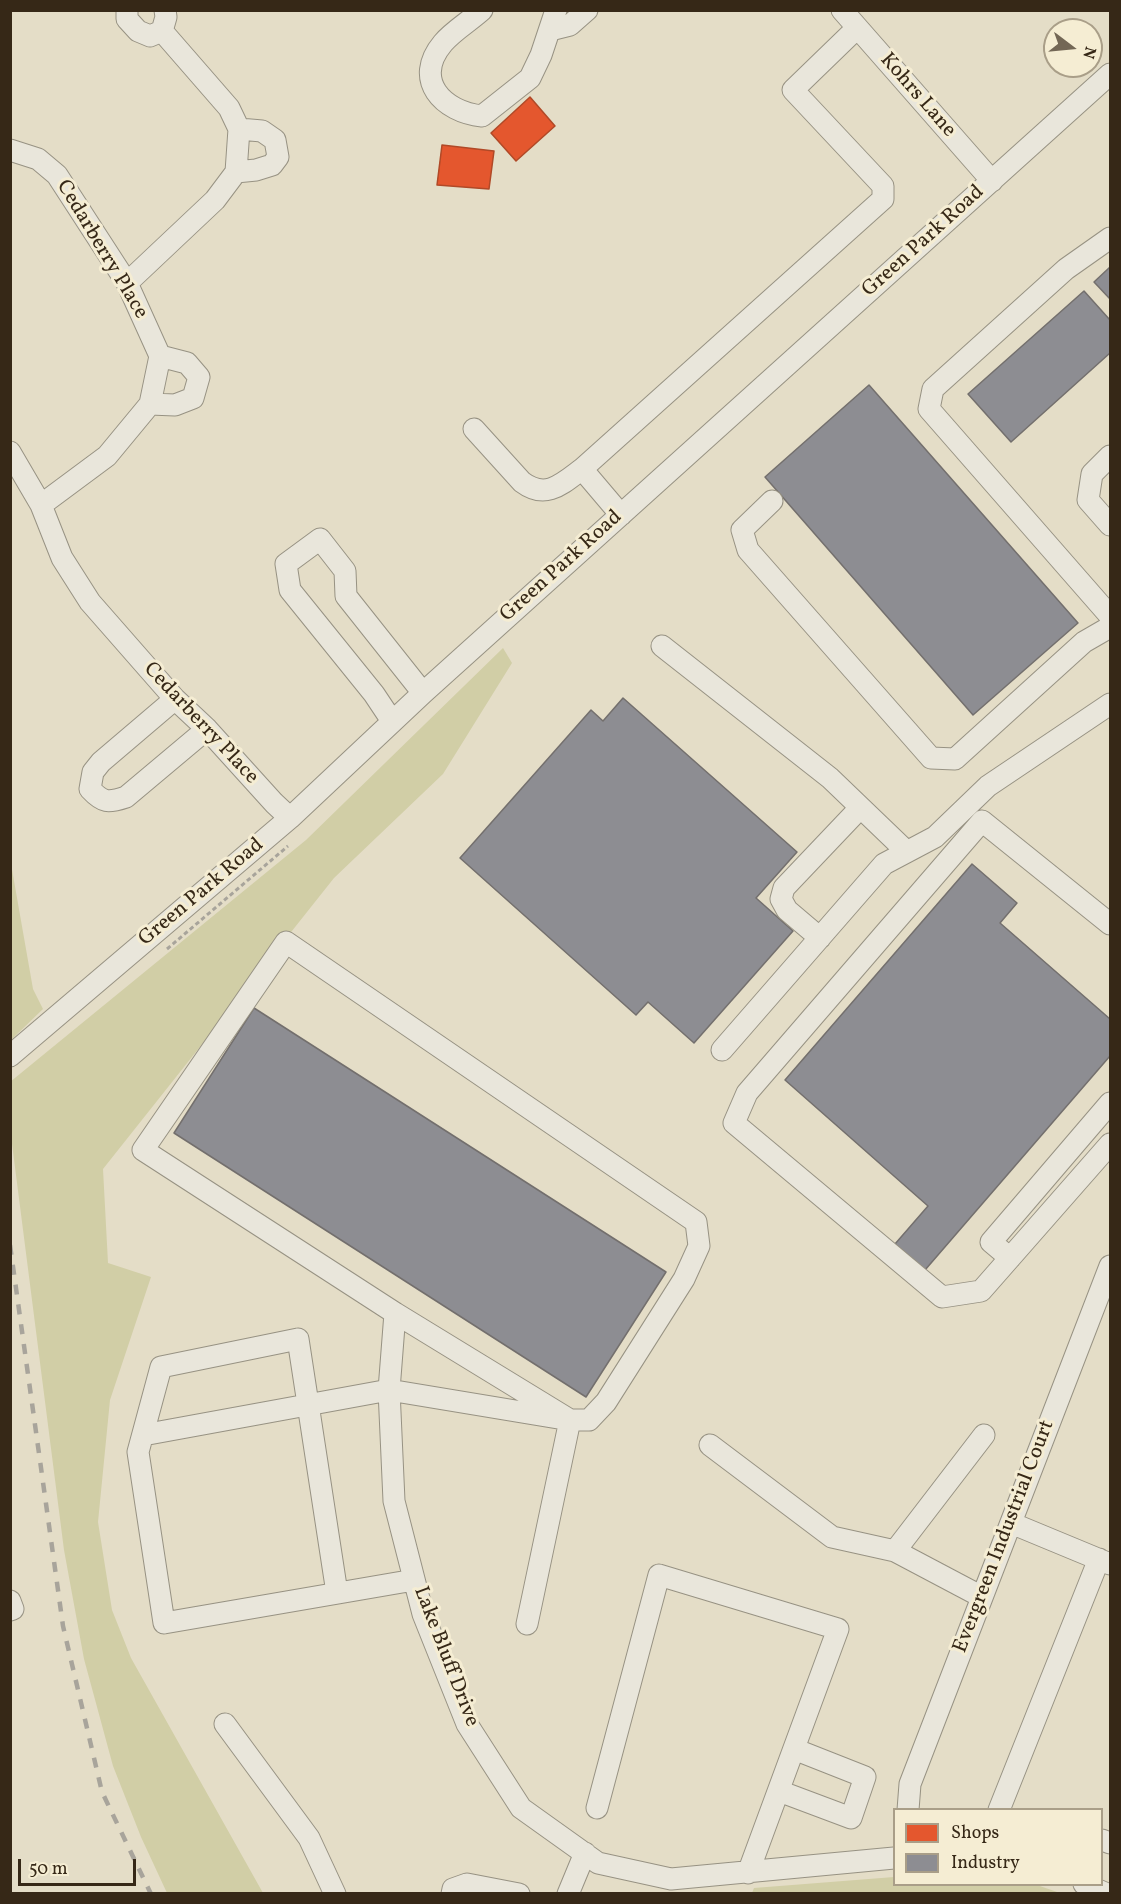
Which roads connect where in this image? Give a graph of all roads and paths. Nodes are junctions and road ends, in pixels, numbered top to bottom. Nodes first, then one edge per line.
1 (127, 10) edge
2 (482, 10) edge
3 (587, 10) edge
4 (842, 10) edge
5 (553, 20) edge
6 (163, 21) edge
7 (857, 28) junction
8 (1110, 74) edge
9 (239, 129) junction
10 (10, 150) edge
11 (236, 172) junction
12 (992, 181) junction
13 (1110, 238) edge
14 (127, 283) junction
15 (160, 356) junction
16 (150, 404) junction
17 (474, 429) dead end
18 (10, 452) edge
19 (1110, 456) edge
20 (582, 469) junction
21 (772, 501) dead end
22 (41, 505) junction
23 (621, 514) junction
24 (1110, 525) edge
25 (1110, 616) edge
26 (1110, 627) edge
27 (662, 646) dead end
28 (423, 693) junction
29 (175, 699) junction
30 (1110, 704) edge
31 (392, 721) junction
32 (207, 729) junction
33 (860, 808) junction
34 (290, 818) junction
35 (906, 851) junction
36 (1110, 924) edge
37 (820, 938) junction
38 (722, 1050) dead end
39 (10, 1056) edge
40 (1110, 1102) edge
41 (1110, 1144) edge
42 (1010, 1258) junction
43 (1110, 1266) edge
44 (395, 1313) junction
45 (389, 1390) junction
46 (308, 1405) junction
47 (570, 1420) junction
48 (984, 1435) dead end
49 (143, 1436) junction
50 (710, 1445) dead end
51 (1011, 1523) junction
52 (895, 1551) junction
53 (1105, 1561) edge
54 (414, 1580) junction
55 (337, 1593) junction
56 (982, 1597) junction
57 (10, 1601) edge
58 (10, 1610) edge
59 (527, 1624) dead end
60 (225, 1724) dead end
61 (794, 1749) junction
62 (779, 1791) junction
63 (597, 1808) dead end
64 (908, 1808) edge
65 (999, 1808) edge
66 (585, 1853) junction
67 (893, 1858) edge
68 (748, 1873) junction
69 (707, 1885) edge
70 (1089, 1886) edge
71 (335, 1893) edge
72 (453, 1893) edge
73 (519, 1893) edge
74 (568, 1893) edge
75 (1107, 1893) edge

1 - 6 street
2 - 5 street
3 - 5 street
4 - 7 street, Kohrs Lane
6 - 9 street
7 - 12 street, Kohrs Lane
7 - 20 street
8 - 12 street, Green Park Road
9 - 11 street
9 - 11 street
10 - 14 street, Cedarberry Place
11 - 14 street
12 - 23 street, Green Park Road
13 - 25 street
14 - 15 street, Cedarberry Place
15 - 16 street
15 - 16 street
16 - 22 street
17 - 20 street
18 - 22 street, Cedarberry Place
19 - 24 street
20 - 23 street
21 - 26 street
22 - 29 street, Cedarberry Place
23 - 28 street, Green Park Road
27 - 33 street
28 - 31 street, Green Park Road
28 - 31 street
29 - 32 street, Cedarberry Place
29 - 32 street
30 - 35 street
31 - 34 street, Green Park Road
32 - 34 street, Cedarberry Place
33 - 35 street
33 - 37 street
34 - 39 street, Green Park Road
35 - 37 street
36 - 42 street
37 - 38 street
40 - 42 street
41 - 42 street
43 - 51 street, Evergreen Industrial Court
44 - 45 street, Lake Bluff Drive
44 - 47 street
44 - 47 street
45 - 46 street
45 - 47 street
45 - 54 street, Lake Bluff Drive
46 - 49 street
46 - 49 street
46 - 55 street
47 - 59 street
48 - 52 street
49 - 55 street
50 - 52 street
51 - 53 street
51 - 56 street, Evergreen Industrial Court
52 - 56 street
53 - 65 street
54 - 55 street
54 - 66 street, Lake Bluff Drive
56 - 64 street, Evergreen Industrial Court
57 - 58 street
60 - 71 street
61 - 62 street
61 - 62 street
61 - 63 street
62 - 68 street
66 - 69 street, Lake Bluff Drive
66 - 74 street
67 - 68 street, Lake Bluff Drive
68 - 69 street, Lake Bluff Drive
70 - 75 street
72 - 73 street

